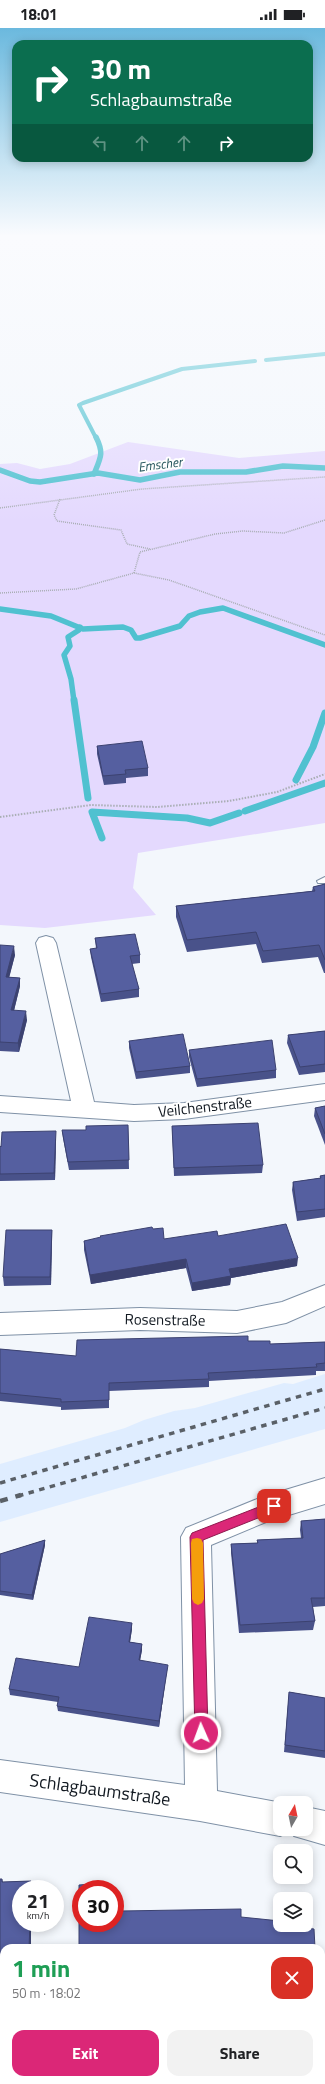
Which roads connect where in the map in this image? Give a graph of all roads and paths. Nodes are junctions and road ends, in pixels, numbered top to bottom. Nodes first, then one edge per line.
1 (325, 477) edge
2 (60, 499) junction
3 (0, 508) edge
4 (325, 520) edge
5 (150, 549) junction
6 (134, 573) junction
7 (0, 593) edge
8 (325, 635) edge
9 (325, 774) edge
10 (0, 817) edge
11 (46, 943) dead end
12 (325, 1092) edge
13 (0, 1104) edge
14 (84, 1110) junction
15 (325, 1295) edge
16 (0, 1324) edge
17 (325, 1491) edge
18 (0, 1776) edge
19 (200, 1804) junction
20 (273, 1818) edge
21 (313, 1825) edge
22 (325, 1828) edge

1 - 2 path
2 - 3 path
2 - 5 path
4 - 5 path
5 - 6 path
6 - 7 path
6 - 8 path
9 - 10 path
11 - 14 street
12 - 14 street, Veilchenstraße
13 - 14 street, Veilchenstraße
15 - 16 street, Rosenstraße
17 - 19 street
18 - 19 street, Schlagbaumstraße
19 - 20 street, Schlagbaumstraße
21 - 22 street

